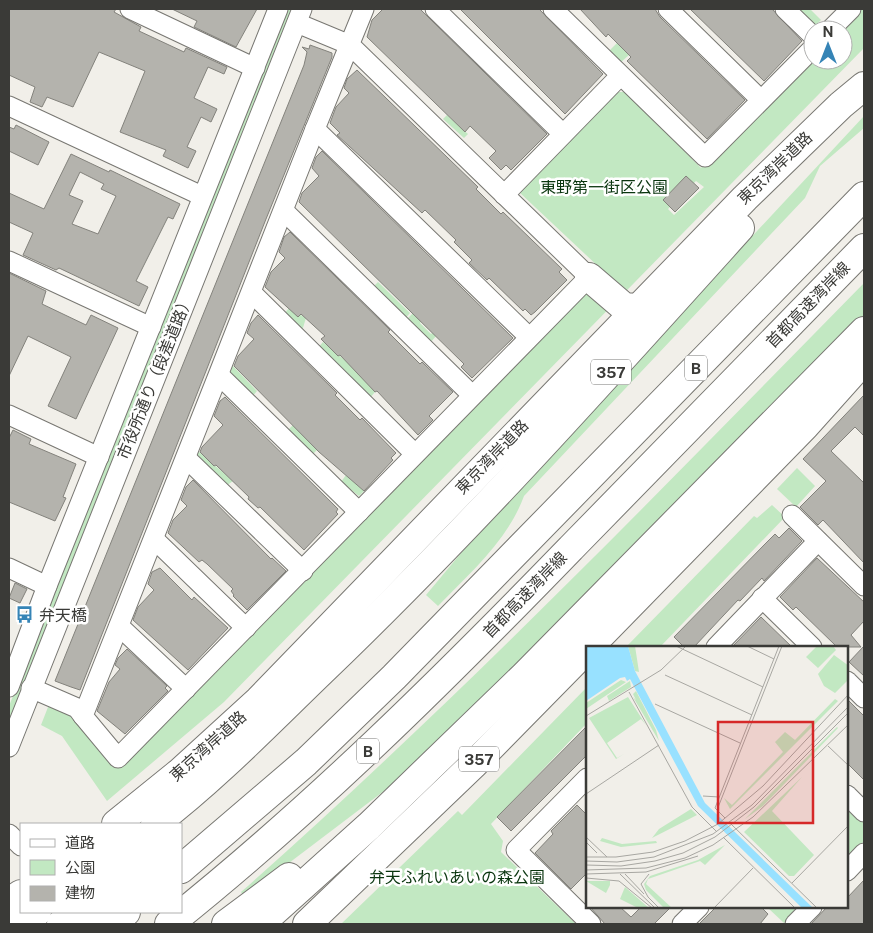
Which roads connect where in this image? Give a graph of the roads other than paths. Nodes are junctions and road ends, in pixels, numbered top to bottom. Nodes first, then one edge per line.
1 (130, 9) edge
2 (278, 9) edge
3 (364, 9) edge
4 (435, 9) edge
5 (553, 9) edge
6 (668, 9) edge
7 (785, 9) edge
8 (850, 9) edge
9 (300, 16) edge
10 (840, 20) edge
11 (803, 26) edge
12 (350, 45) junction
13 (803, 58) edge
14 (255, 68) junction
15 (620, 76) junction
16 (864, 86) edge
17 (864, 96) edge
18 (761, 100) junction
19 (9, 106) edge
20 (316, 129) junction
21 (563, 134) junction
22 (504, 195) junction
23 (202, 196) junction
24 (864, 196) edge
25 (284, 211) junction
26 (864, 248) edge
27 (9, 261) edge
28 (589, 277) junction
29 (252, 294) junction
30 (636, 308) junction
31 (151, 327) junction
32 (864, 331) edge
33 (529, 337) junction
34 (864, 360) edge
35 (219, 375) junction
36 (472, 395) junction
37 (9, 415) edge
38 (415, 454) junction
39 (99, 458) junction
40 (186, 458) junction
41 (359, 512) junction
42 (792, 515) dead end
43 (154, 538) junction
44 (818, 541) junction
45 (9, 568) edge
46 (302, 571) junction
47 (47, 586) junction
48 (864, 586) edge
49 (762, 598) junction
50 (119, 626) junction
51 (246, 628) junction
52 (590, 646) edge
53 (717, 646) edge
54 (811, 646) edge
55 (586, 650) edge
56 (848, 682) edge
57 (9, 687) edge
58 (31, 688) junction
59 (186, 689) junction
60 (864, 698) edge
61 (83, 716) junction
62 (272, 730) junction
63 (9, 747) edge
64 (422, 776) junction
65 (586, 779) edge
66 (848, 796) edge
67 (864, 812) edge
68 (117, 823) edge
69 (156, 823) edge
70 (182, 826) edge
71 (9, 834) edge
72 (20, 845) edge
73 (864, 853) edge
74 (182, 868) edge
75 (848, 870) edge
76 (20, 895) edge
77 (9, 902) edge
78 (582, 905) edge
79 (698, 908) edge
80 (811, 908) edge
81 (35, 913) edge
82 (77, 913) edge
83 (90, 913) edge
84 (125, 913) edge
85 (17, 924) edge
86 (61, 924) edge
87 (102, 924) edge
88 (109, 924) edge
89 (169, 924) edge
90 (226, 924) edge
91 (260, 924) edge
92 (307, 924) edge
93 (591, 924) edge
94 (682, 924) edge
95 (795, 924) edge

1 - 14 street
2 - 14 street, 市役所通り（段差道路）
3 - 12 street
4 - 21 street
5 - 15 street
6 - 18 street
7 - 11 street
8 - 10 street
9 - 12 street
9 - 58 street, 市役所通り（段差道路）
12 - 20 street
12 - 22 street
13 - 18 street
14 - 23 street, 市役所通り（段差道路）
15 - 18 street
15 - 21 street
16 - 30 highway, 東京湾岸道路 / 357
17 - 62 highway, 東京湾岸道路 / 357
19 - 23 street
20 - 25 street
20 - 33 street
21 - 22 street
22 - 28 street
23 - 31 street, 市役所通り（段差道路）
24 - 74 highway, B
25 - 29 street
25 - 36 street
26 - 89 highway, 首都高速湾岸線 / B
27 - 31 street
28 - 30 highway
28 - 33 street
29 - 35 street
29 - 38 street
30 - 68 highway, 東京湾岸道路 / 357
31 - 39 street, 市役所通り（段差道路）
32 - 64 highway, 357
33 - 36 street
34 - 52 highway, 357
35 - 40 street
35 - 41 street
36 - 38 street
37 - 39 street
38 - 41 street
39 - 47 street, 市役所通り（段差道路）
40 - 43 street
40 - 46 street
41 - 46 street
42 - 44 street
43 - 50 street
43 - 51 street
44 - 48 street
44 - 49 street
45 - 47 street
46 - 51 street
47 - 57 street, 市役所通り（段差道路）
49 - 53 street
49 - 54 street
50 - 59 street
50 - 61 street
51 - 59 street
55 - 92 highway, 357
56 - 60 street
58 - 61 street
58 - 63 street, 市役所通り（段差道路）
59 - 61 street
62 - 69 highway, 東京湾岸道路
62 - 70 highway
64 - 90 highway
64 - 91 highway, 357
65 - 78 street
66 - 67 street
71 - 72 street
73 - 75 street
76 - 77 highway
78 - 93 street
79 - 94 street
80 - 95 street
81 - 85 highway
82 - 86 highway
83 - 87 street
84 - 88 highway

